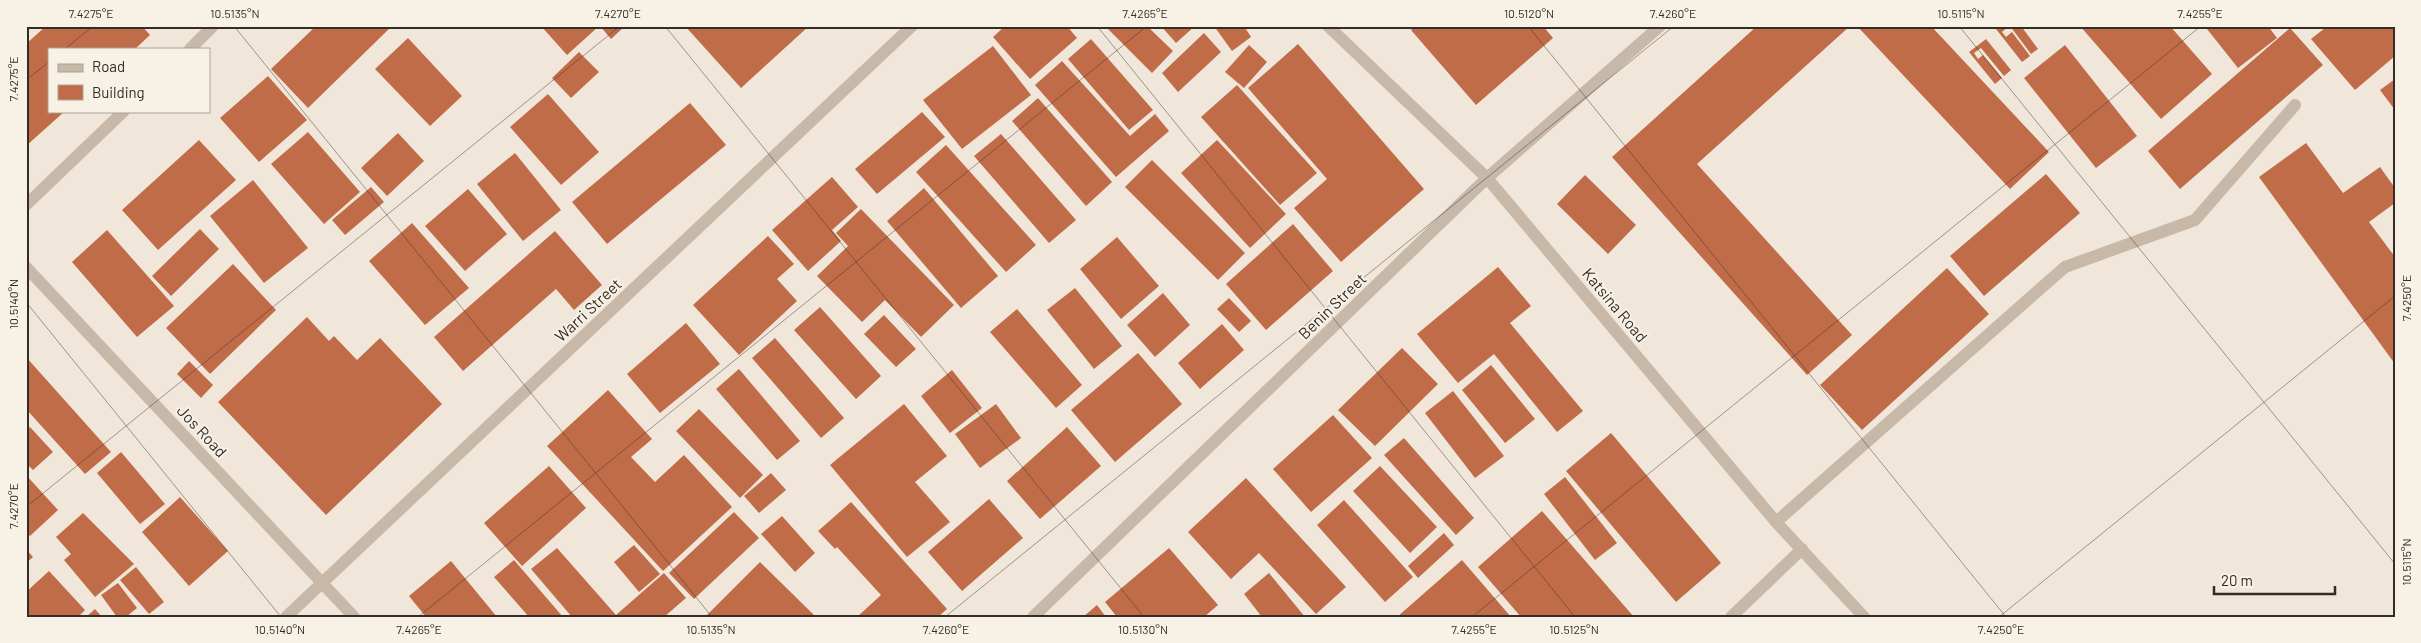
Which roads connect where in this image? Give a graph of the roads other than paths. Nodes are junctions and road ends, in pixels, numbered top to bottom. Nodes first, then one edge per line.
1 (213, 26) edge
2 (912, 26) edge
3 (1328, 26) edge
4 (1660, 26) edge
5 (191, 48) edge
6 (2295, 105) dead end
7 (123, 112) edge
8 (1487, 178) junction
9 (26, 205) edge
10 (26, 267) edge
11 (1776, 522) junction
12 (1802, 549) junction
13 (322, 583) junction
14 (286, 617) edge
15 (354, 617) edge
16 (1033, 617) edge
17 (1731, 617) edge
18 (1864, 617) edge

1 - 5 street
2 - 13 street, Warri Street
3 - 8 street, Katsina Road
4 - 8 street, Benin Street
6 - 11 street
7 - 9 street
8 - 11 street, Katsina Road
8 - 16 street, Benin Street
10 - 13 street, Jos Road
11 - 12 street, Katsina Road
12 - 17 street
12 - 18 street, Katsina Road
13 - 14 street, Warri Street
13 - 15 street, Jos Road

